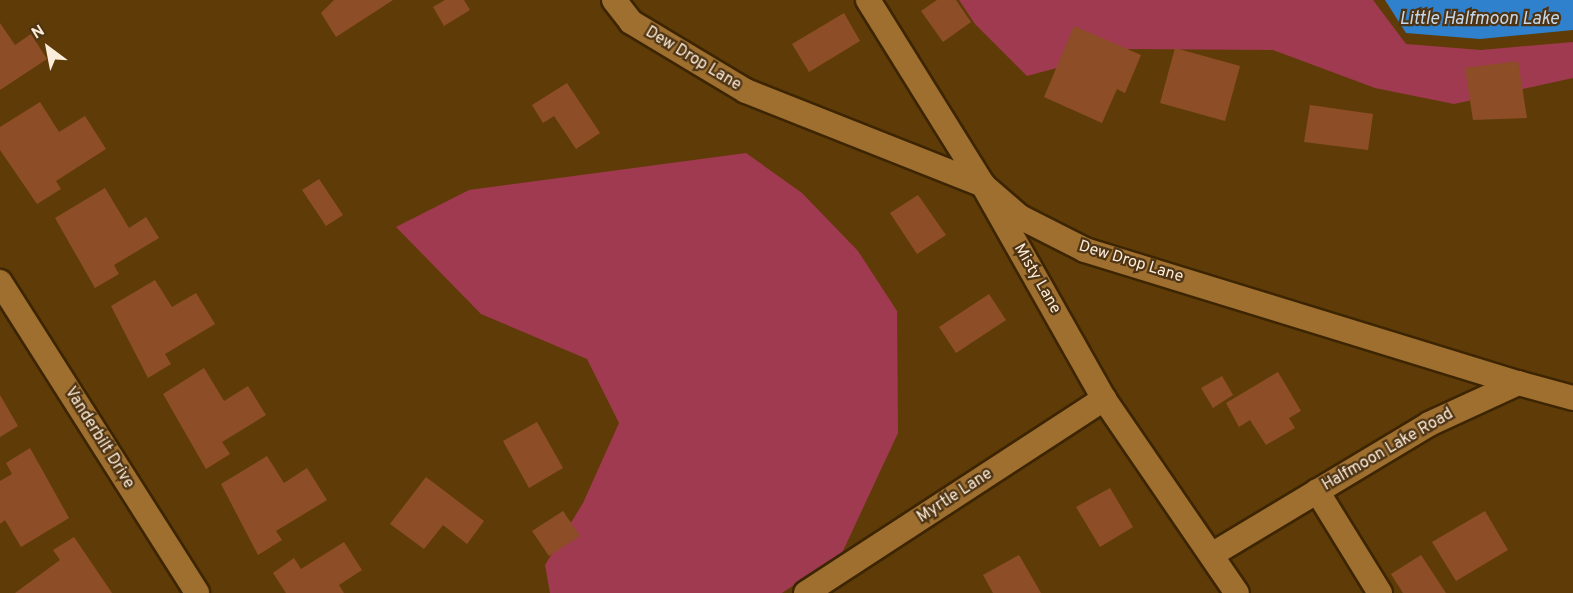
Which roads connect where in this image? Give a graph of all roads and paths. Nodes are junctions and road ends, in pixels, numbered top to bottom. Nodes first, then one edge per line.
1 (614, 0) edge
2 (868, 0) edge
3 (983, 185) junction
4 (0, 282) edge
5 (1518, 383) junction
6 (1573, 398) edge
7 (1104, 399) junction
8 (1317, 491) junction
9 (1213, 554) junction
10 (197, 593) edge
11 (806, 593) edge
12 (1237, 593) edge
13 (1380, 593) edge

1 - 3 street, Dew Drop Lane
2 - 3 street, Misty Lane
3 - 5 street, Dew Drop Lane
3 - 7 street, Misty Lane
4 - 10 street, Vanderbilt Drive
5 - 6 street
5 - 8 street, Halfmoon Lake Road
7 - 9 street, Misty Lane
7 - 11 street, Myrtle Lane
8 - 9 street, Halfmoon Lake Road
8 - 13 street
9 - 12 street, Misty Lane

